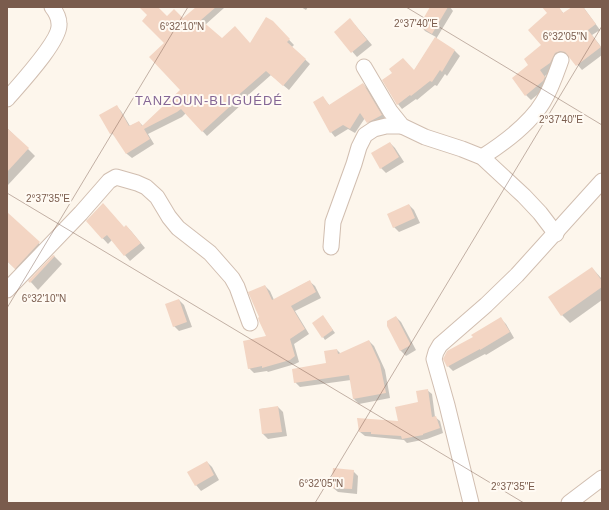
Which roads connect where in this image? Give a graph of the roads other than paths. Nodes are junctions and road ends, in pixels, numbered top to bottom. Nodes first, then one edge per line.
1 (52, 7) edge
2 (561, 60) dead end
3 (364, 67) dead end
4 (7, 99) edge
5 (402, 126) junction
6 (482, 157) junction
7 (602, 181) edge
8 (556, 234) junction
9 (330, 247) dead end
10 (7, 290) edge
11 (250, 323) dead end
12 (602, 478) edge
13 (471, 503) edge
14 (569, 503) edge

1 - 4 street
2 - 6 street
3 - 5 street
5 - 6 street
5 - 9 street
6 - 8 street
7 - 8 street
8 - 13 street
10 - 11 street
12 - 14 street

